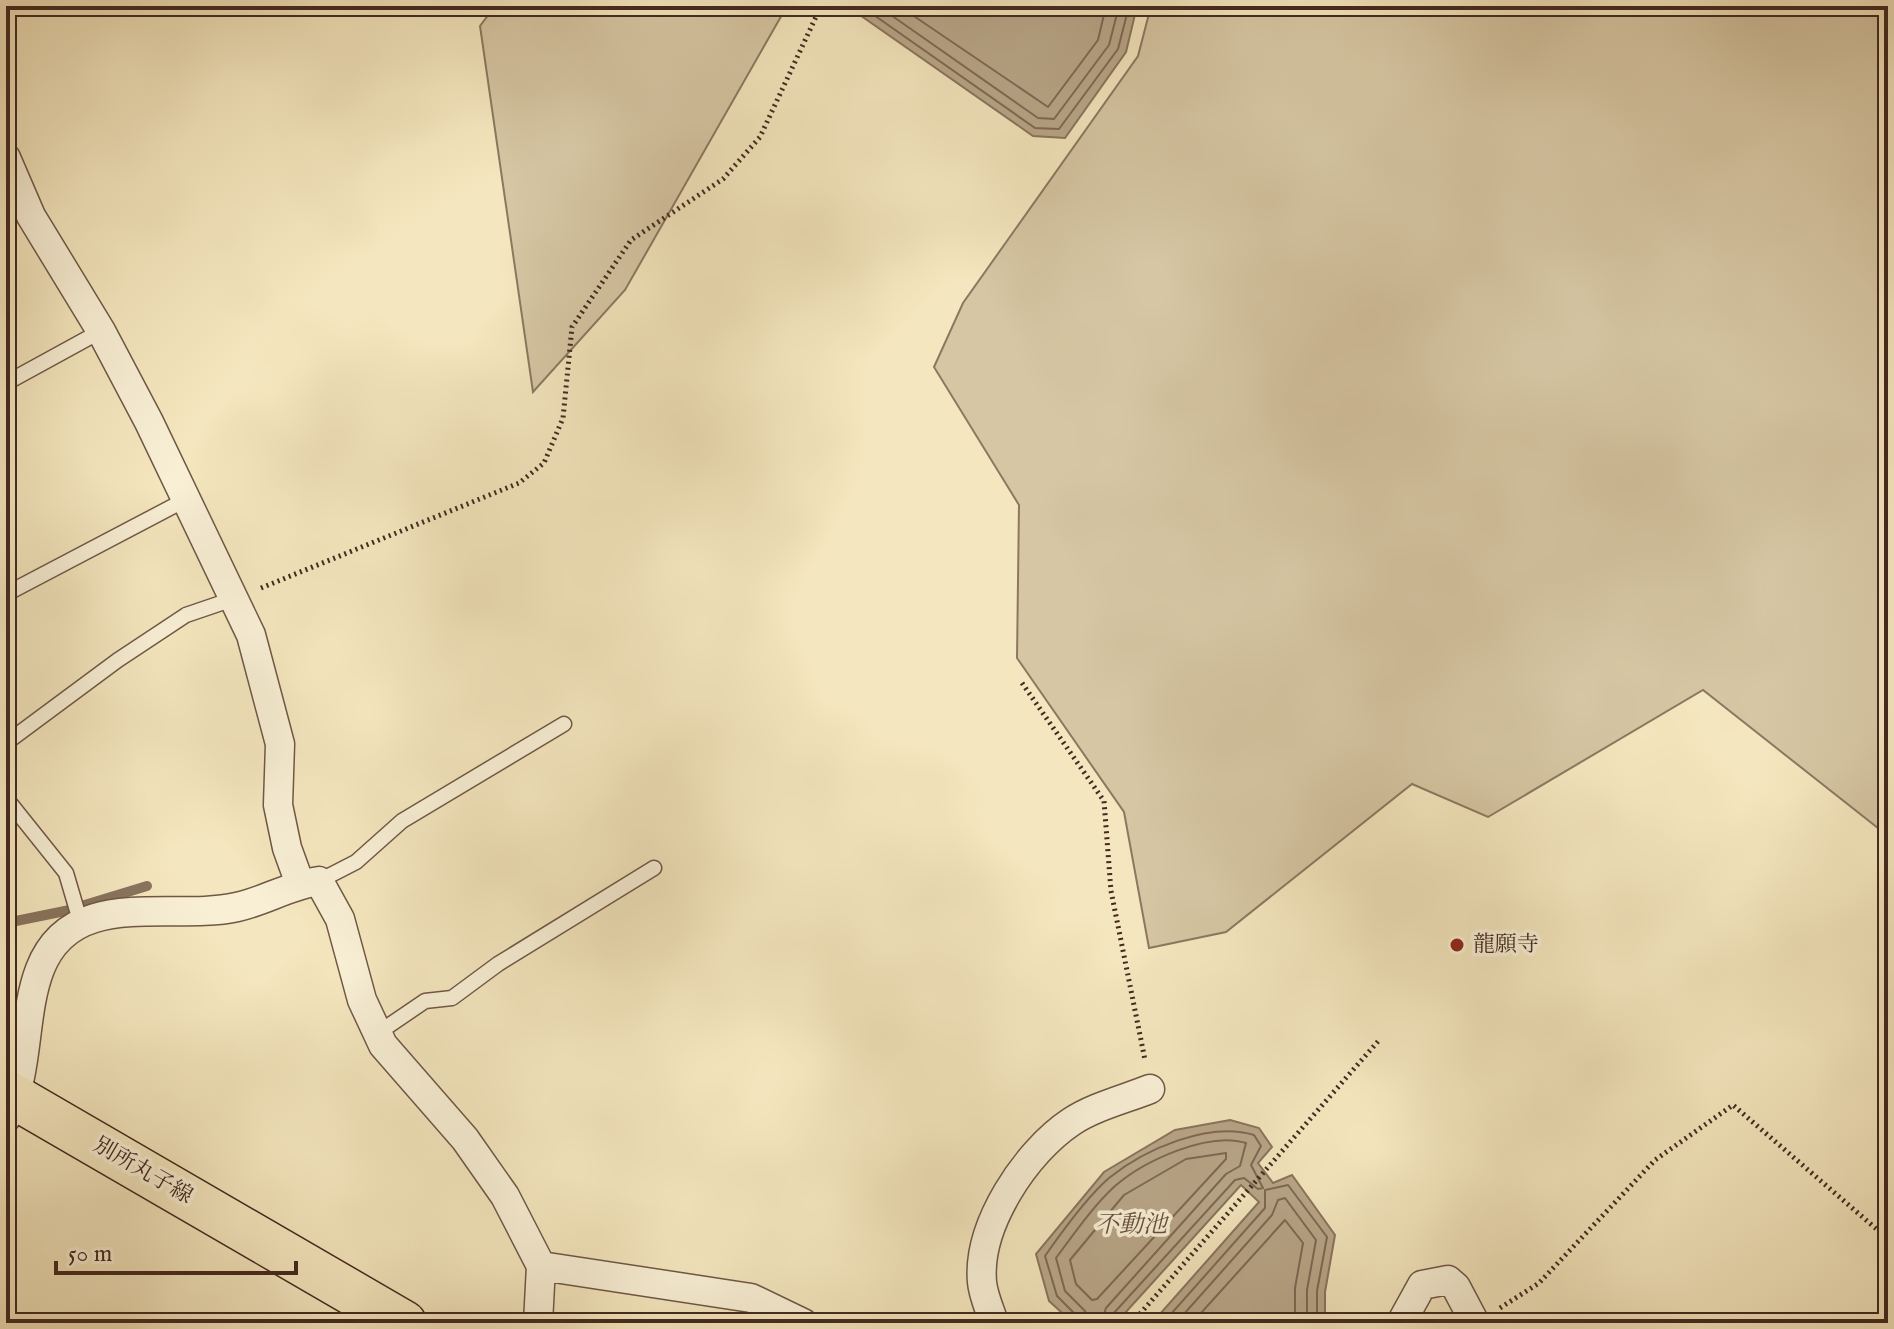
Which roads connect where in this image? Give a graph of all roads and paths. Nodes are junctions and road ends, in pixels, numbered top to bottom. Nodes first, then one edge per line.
1 (821, 6) edge
2 (6, 158) edge
3 (101, 331) junction
4 (6, 383) edge
5 (185, 500) junction
6 (6, 594) edge
7 (233, 599) junction
8 (1022, 683) dead end
9 (564, 724) dead end
10 (6, 743) edge
11 (6, 798) edge
12 (654, 868) dead end
13 (310, 882) junction
14 (78, 913) junction
15 (378, 1033) junction
16 (1380, 1039) dead end
17 (1150, 1089) joint
18 (10, 1102) edge
19 (1888, 1239) edge
20 (541, 1266) junction
21 (1888, 1319) edge
22 (1474, 1322) edge
23 (404, 1323) edge
24 (538, 1323) edge
25 (803, 1323) edge
26 (994, 1323) edge
27 (1132, 1323) edge
28 (1401, 1323) edge
29 (1881, 1323) edge

1 - 7 path
2 - 3 street
3 - 4 lane
3 - 5 street
5 - 6 lane
5 - 7 street
7 - 10 lane
7 - 13 street
8 - 17 path
9 - 13 lane
11 - 14 lane
12 - 15 lane
13 - 14 street
13 - 15 street
14 - 18 street
15 - 20 street
16 - 27 path
17 - 26 street
18 - 23 main road, 別所丸子線
19 - 22 path
20 - 24 street
20 - 25 street
21 - 29 path
22 - 28 street

